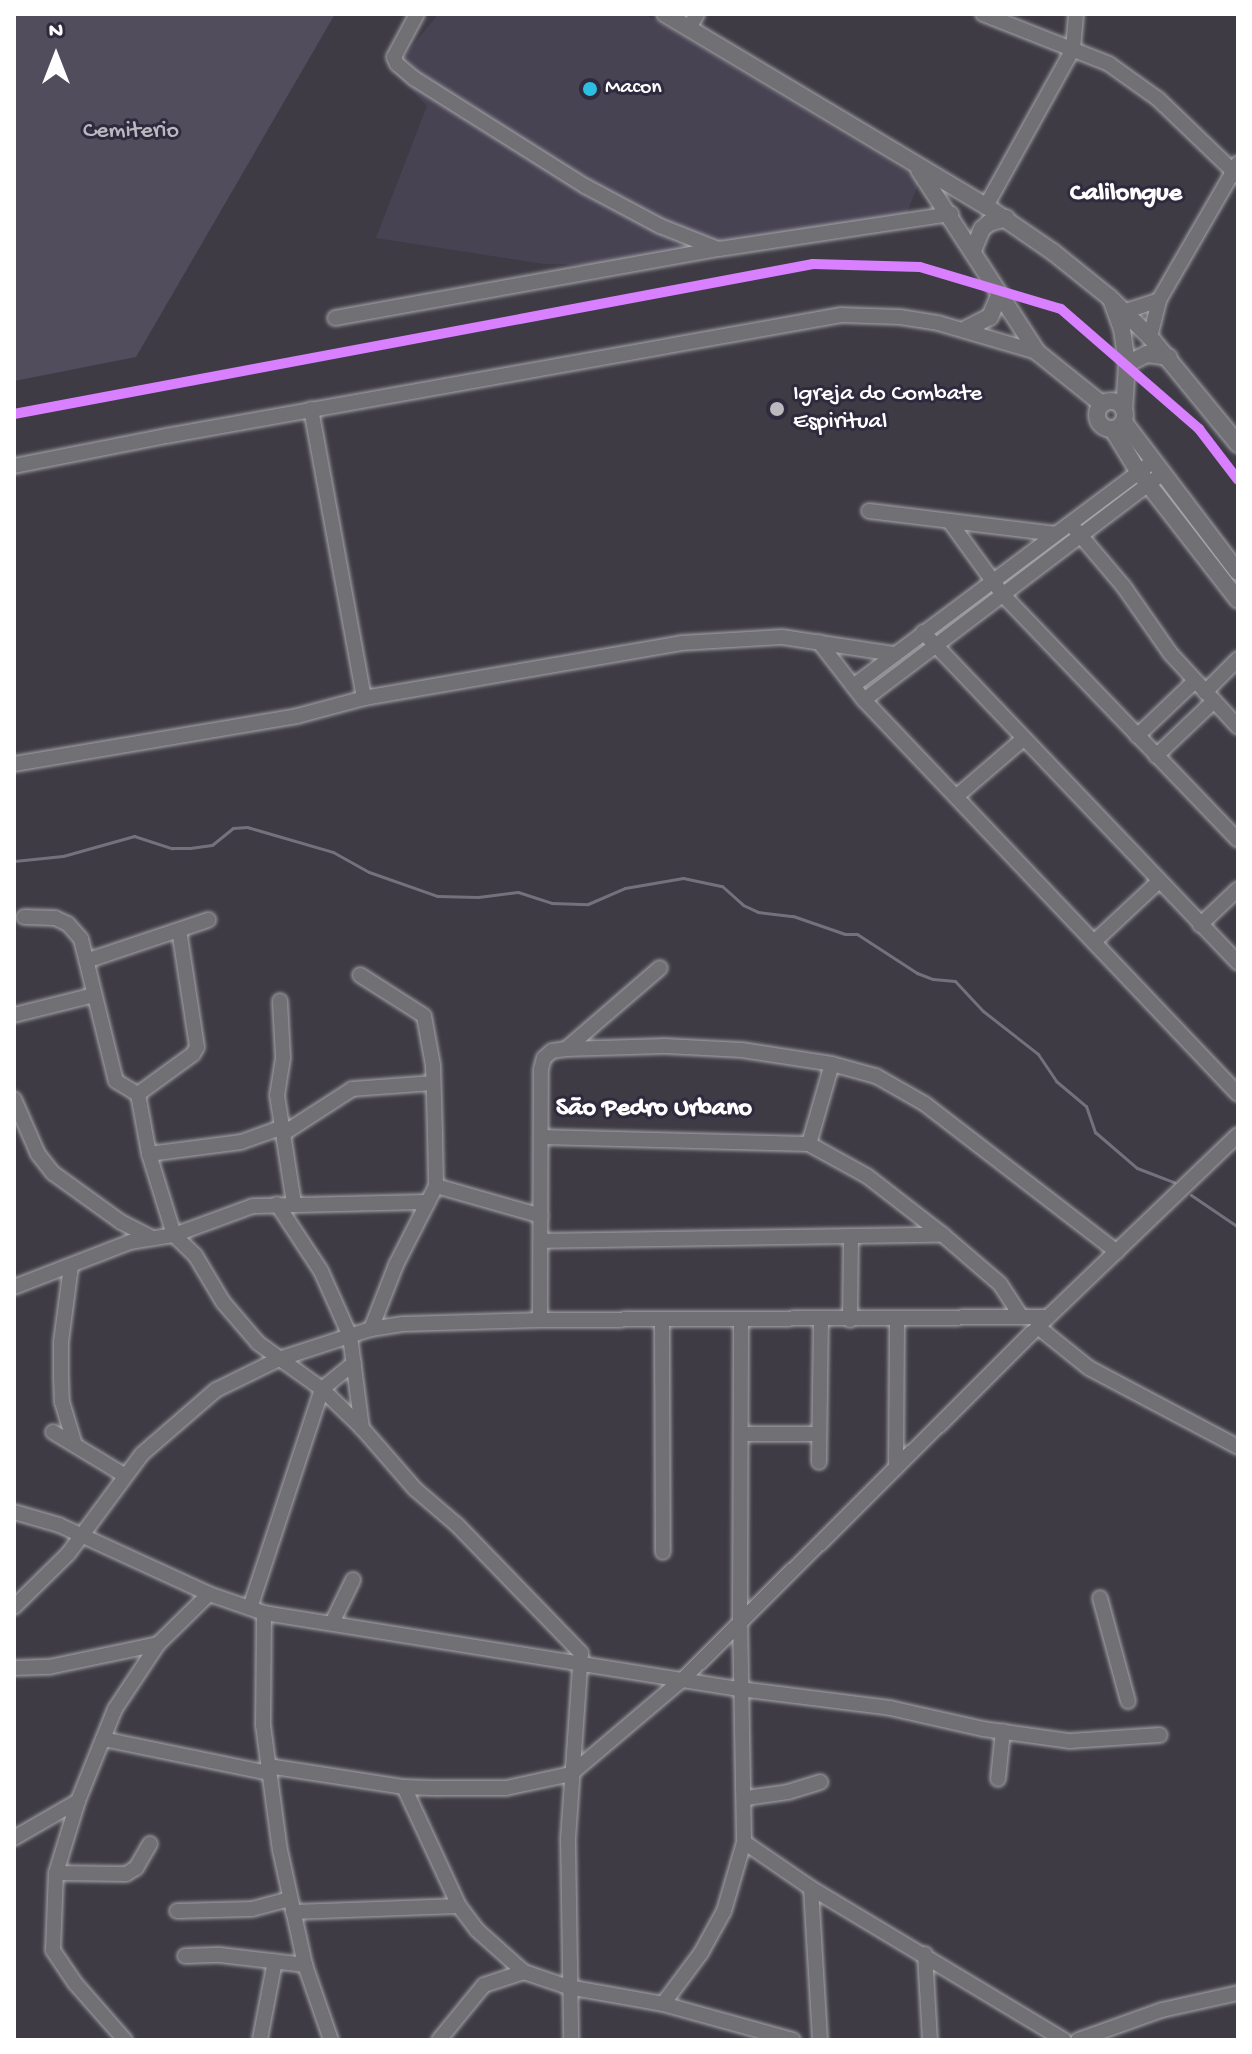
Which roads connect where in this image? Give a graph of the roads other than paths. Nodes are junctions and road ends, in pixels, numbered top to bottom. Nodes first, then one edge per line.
1 (417, 14) edge
2 (665, 14) edge
3 (983, 14) edge
4 (1076, 14) edge
5 (693, 21) edge
6 (1073, 49) junction
7 (916, 165) junction
8 (1236, 171) edge
9 (986, 206) junction
10 (951, 214) junction
11 (1006, 218) junction
12 (719, 249) junction
13 (973, 251) junction
14 (999, 296) junction
15 (1109, 297) junction
16 (1159, 300) junction
17 (1126, 311) junction
18 (335, 318) dead end
19 (966, 329) junction
20 (1150, 337) junction
21 (1037, 352) junction
22 (1169, 357) junction
23 (1127, 364) junction
24 (1102, 404) junction
25 (311, 409) junction
26 (1120, 421) junction
27 (1238, 444) edge
28 (14, 466) edge
29 (1159, 467) junction
30 (1144, 478) junction
31 (869, 511) dead end
32 (950, 522) junction
33 (1070, 522) junction
34 (1055, 534) junction
35 (1081, 536) junction
36 (1213, 553) junction
37 (1238, 572) edge
38 (991, 582) junction
39 (1003, 595) junction
40 (1238, 600) edge
41 (923, 632) junction
42 (819, 642) junction
43 (936, 648) junction
44 (894, 654) junction
45 (1238, 659) edge
46 (853, 686) junction
47 (1204, 691) junction
48 (364, 698) junction
49 (864, 700) junction
50 (1238, 727) edge
51 (1137, 736) junction
52 (1022, 740) junction
53 (1156, 756) junction
54 (14, 764) edge
55 (957, 796) junction
56 (1238, 840) edge
57 (1158, 882) junction
58 (1238, 889) edge
59 (24, 917) dead end
60 (208, 920) dead end
61 (1200, 925) junction
62 (179, 930) junction
63 (1095, 941) junction
64 (89, 960) junction
65 (1238, 963) edge
66 (660, 968) dead end
67 (360, 975) dead end
68 (94, 995) junction
69 (280, 1001) dead end
70 (14, 1015) edge
71 (566, 1049) junction
72 (832, 1064) junction
73 (433, 1083) junction
74 (138, 1094) junction
75 (1238, 1094) edge
76 (14, 1099) edge
77 (18, 1122) edge
78 (284, 1130) junction
79 (1238, 1135) edge
80 (541, 1137) junction
81 (809, 1144) junction
82 (149, 1154) junction
83 (436, 1186) junction
84 (428, 1202) junction
85 (277, 1204) junction
86 (294, 1204) junction
87 (541, 1216) junction
88 (174, 1235) junction
89 (943, 1235) junction
90 (851, 1236) junction
91 (152, 1238) junction
92 (541, 1241) junction
93 (1117, 1252) junction
94 (71, 1266) junction
95 (14, 1287) edge
96 (1021, 1316) junction
97 (741, 1319) junction
98 (897, 1319) junction
99 (540, 1320) junction
100 (662, 1320) junction
101 (850, 1320) junction
102 (821, 1321) junction
103 (1043, 1322) junction
104 (371, 1329) junction
105 (350, 1336) junction
106 (279, 1359) junction
107 (354, 1363) junction
108 (322, 1389) junction
109 (362, 1428) junction
110 (53, 1432) dead end
111 (741, 1434) junction
112 (819, 1434) junction
113 (75, 1445) junction
114 (1238, 1447) edge
115 (819, 1462) dead end
116 (896, 1468) junction
117 (124, 1475) junction
118 (14, 1512) edge
119 (81, 1535) junction
120 (663, 1552) dead end
121 (353, 1580) dead end
122 (209, 1594) junction
123 (1100, 1598) dead end
124 (14, 1607) edge
125 (257, 1611) junction
126 (740, 1622) junction
127 (332, 1623) junction
128 (158, 1644) junction
129 (582, 1662) junction
130 (14, 1668) edge
131 (683, 1679) junction
132 (740, 1689) junction
133 (1128, 1701) dead end
134 (1003, 1731) junction
135 (1160, 1735) dead end
136 (103, 1739) junction
137 (269, 1769) junction
138 (571, 1774) junction
139 (998, 1779) dead end
140 (821, 1782) dead end
141 (404, 1787) junction
142 (746, 1798) junction
143 (78, 1801) junction
144 (14, 1838) edge
145 (744, 1842) junction
146 (150, 1844) dead end
147 (56, 1873) junction
148 (811, 1888) junction
149 (291, 1905) junction
150 (459, 1906) junction
151 (177, 1911) dead end
152 (925, 1954) junction
153 (185, 1956) dead end
154 (275, 1961) junction
155 (305, 1965) junction
156 (524, 1972) junction
157 (568, 1987) junction
158 (1238, 1993) edge
159 (663, 2004) junction
160 (743, 2034) edge
161 (260, 2039) edge
162 (125, 2040) edge
163 (331, 2040) edge
164 (439, 2040) edge
165 (571, 2040) edge
166 (793, 2040) edge
167 (820, 2040) edge
168 (930, 2040) edge
169 (1064, 2040) edge
170 (1078, 2040) edge

1 - 12 street
2 - 5 main road
3 - 6 street
4 - 6 street
5 - 7 main road
6 - 8 street
6 - 9 street
7 - 9 main road
7 - 10 main road
8 - 16 street
9 - 11 main road
10 - 12 street
10 - 13 main road
11 - 13 main road
11 - 15 main road
12 - 18 street
13 - 14 main road
14 - 19 main road
14 - 21 main road
15 - 17 main road
15 - 23 main road
16 - 17 street
16 - 20 street
17 - 20 main road
19 - 21 street
19 - 25 street
20 - 22 main road
21 - 24 main road
22 - 23 main road
22 - 27 main road
23 - 26 main road
24 - 26 main road
24 - 26 main road
25 - 28 street
25 - 48 street
26 - 29 main road
26 - 30 main road
29 - 30 street
29 - 36 main road
30 - 33 street
30 - 35 street
30 - 36 main road
31 - 32 street
32 - 34 street
32 - 38 street
33 - 34 street
33 - 35 street
34 - 38 street
35 - 39 street
35 - 47 street
36 - 37 main road
36 - 40 main road
38 - 39 street
38 - 41 street
39 - 43 street
39 - 51 street
41 - 43 street
41 - 44 street
42 - 44 street
42 - 46 street
42 - 48 street
43 - 49 street
43 - 52 street
44 - 46 street
45 - 47 street
46 - 49 street
47 - 50 street
47 - 51 street
47 - 53 street
48 - 54 street
49 - 55 street
51 - 53 street
52 - 55 street
52 - 57 street
53 - 56 street
55 - 63 street
57 - 61 street
57 - 63 street
58 - 61 street
59 - 64 street
60 - 62 street
61 - 65 street
62 - 64 street
62 - 74 street
63 - 75 street
64 - 68 street
66 - 71 street
67 - 73 street
68 - 70 street
68 - 74 street
69 - 78 street
71 - 72 street
71 - 80 street
72 - 81 street
72 - 93 street
73 - 78 street
73 - 83 street
74 - 82 street
76 - 77 street
77 - 91 street
78 - 82 street
78 - 86 street
79 - 93 street
80 - 81 street
80 - 87 street
81 - 89 street
82 - 88 street
83 - 84 street
83 - 87 street
84 - 86 street
84 - 104 street
85 - 86 street
85 - 88 street
85 - 105 street
87 - 92 street
88 - 91 street
88 - 106 street
89 - 90 street
89 - 96 street
90 - 92 street
90 - 101 street
91 - 94 street
92 - 99 street
93 - 103 street
94 - 95 street
94 - 113 street
96 - 98 street
96 - 103 street
97 - 100 street
97 - 102 street
97 - 111 street
98 - 101 street
98 - 116 street
99 - 100 street
99 - 104 street
100 - 120 street
101 - 102 street
102 - 112 street
103 - 114 street
103 - 116 street
104 - 105 street
105 - 106 street
105 - 107 street
106 - 108 street
106 - 117 street
107 - 108 street
107 - 109 street
108 - 109 street
108 - 125 street
109 - 129 street
110 - 113 street
111 - 112 street
111 - 126 street
112 - 115 street
113 - 117 street
116 - 126 street
117 - 119 street
118 - 119 street
119 - 122 street
119 - 124 street
121 - 127 street
122 - 125 street
122 - 128 street
123 - 133 street
125 - 127 street
125 - 137 street
126 - 131 street
126 - 132 street
127 - 129 street
128 - 130 street
128 - 136 street
129 - 131 street
129 - 138 street
131 - 132 street
131 - 138 street
132 - 134 street
132 - 142 street
134 - 135 street
134 - 139 street
136 - 137 street
136 - 143 street
137 - 141 street
137 - 149 street
138 - 141 street
138 - 157 street
140 - 142 street
141 - 150 street
142 - 145 street
143 - 144 street
143 - 147 street
145 - 148 street
145 - 159 street
146 - 147 street
147 - 162 street
148 - 152 street
148 - 167 street
149 - 150 street
149 - 151 street
149 - 155 street
150 - 156 street
152 - 168 street
152 - 169 street
153 - 154 street
154 - 155 street
154 - 161 street
155 - 163 street
156 - 157 street
156 - 164 street
157 - 159 street
157 - 165 street
158 - 170 street
159 - 160 street
160 - 166 street

